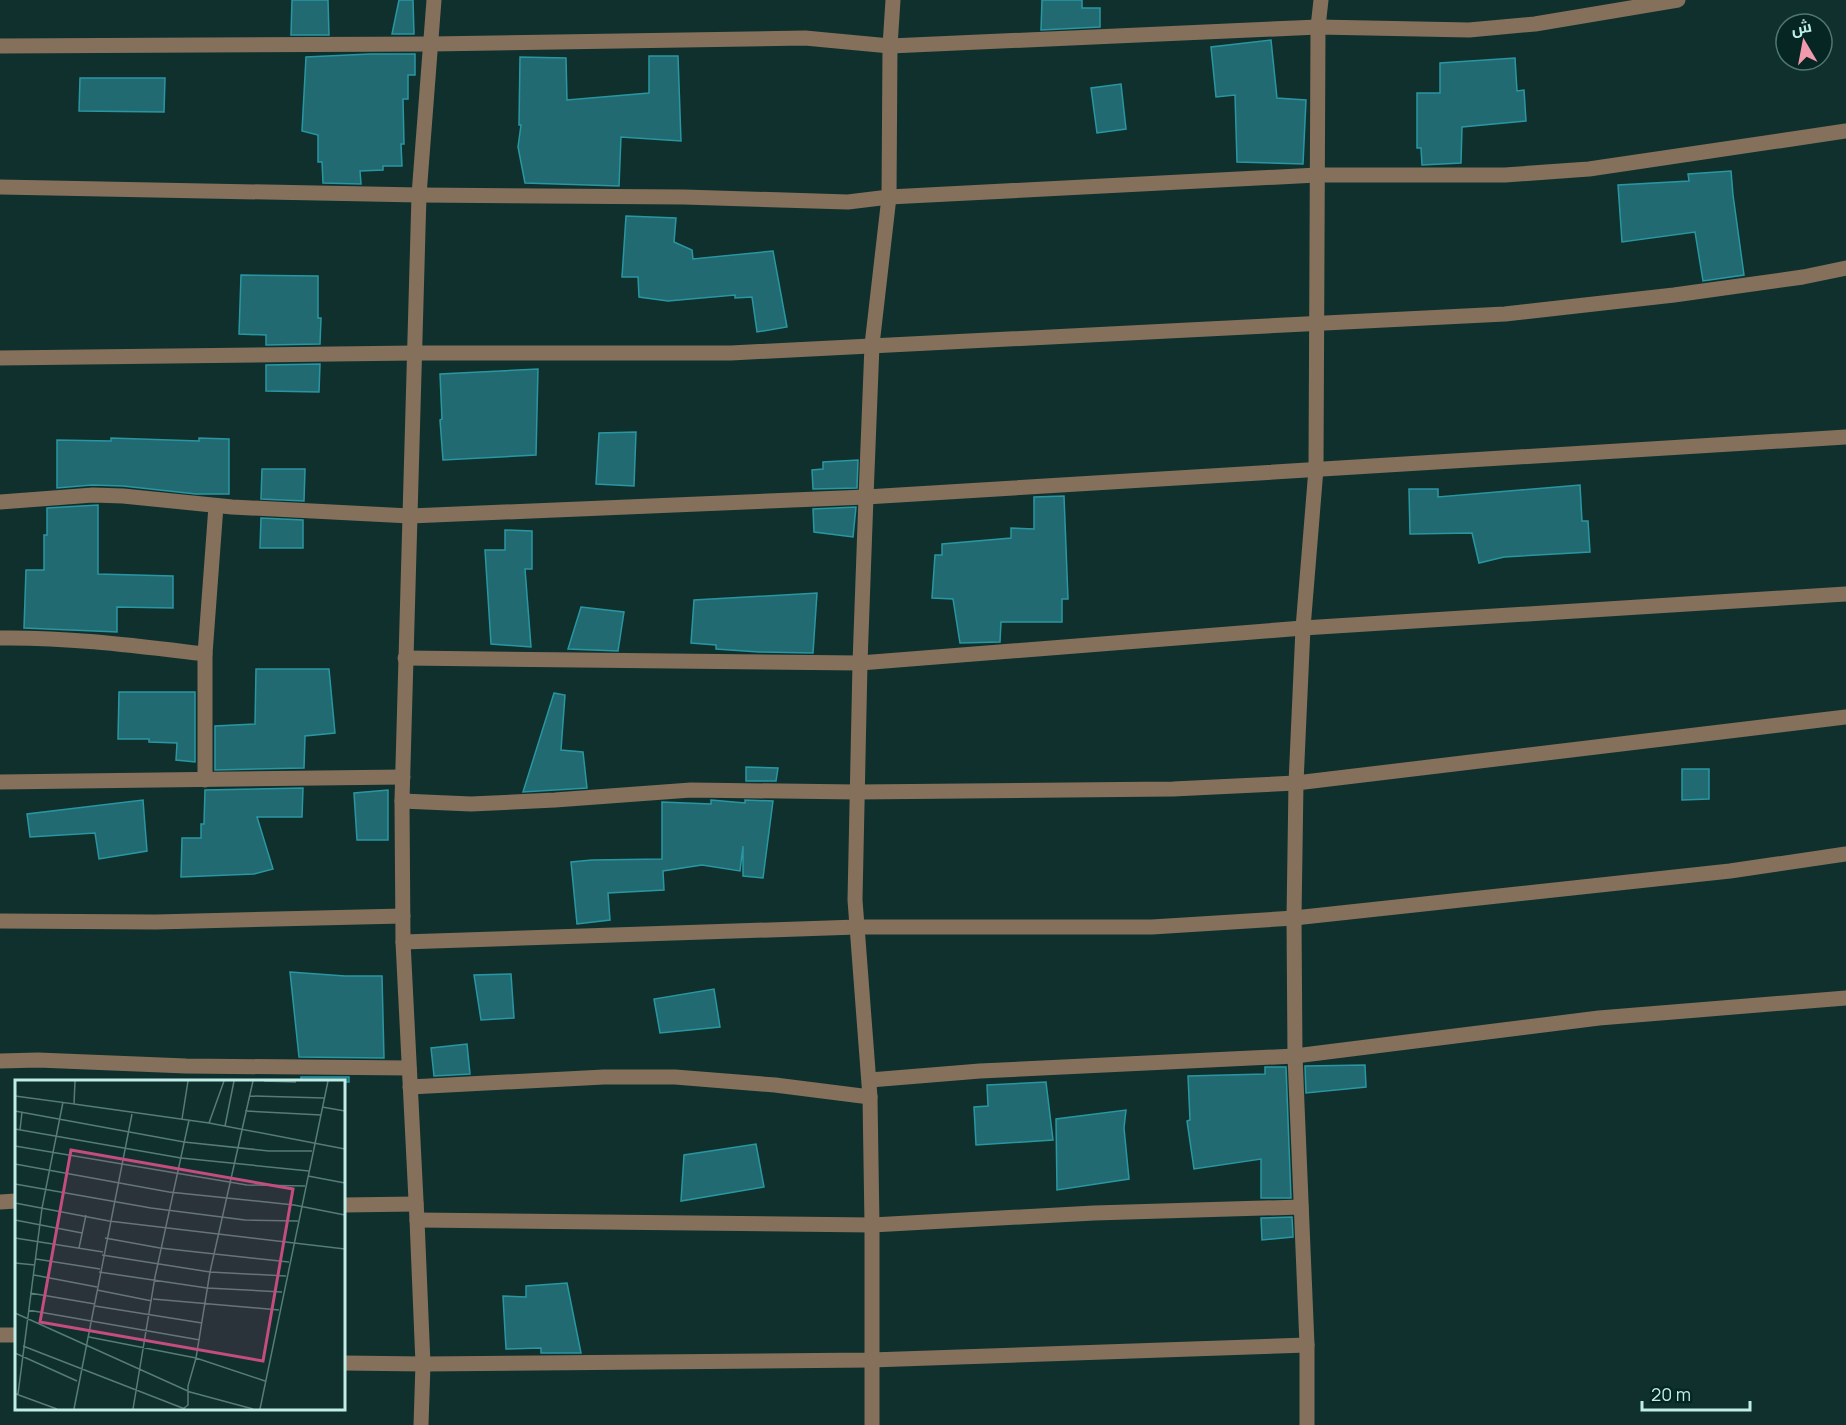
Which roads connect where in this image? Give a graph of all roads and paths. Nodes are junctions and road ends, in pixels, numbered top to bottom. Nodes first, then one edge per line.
1 (434, 0) edge
2 (893, 0) edge
3 (1321, 0) edge
4 (1678, 0) edge
5 (1318, 27) junction
6 (431, 44) junction
7 (0, 46) edge
8 (890, 46) junction
9 (1846, 131) edge
10 (1317, 175) junction
11 (0, 187) edge
12 (418, 195) junction
13 (890, 197) junction
14 (1846, 268) edge
15 (1316, 323) junction
16 (872, 345) junction
17 (414, 353) junction
18 (0, 358) edge
19 (1846, 437) edge
20 (1316, 469) junction
21 (866, 496) junction
22 (0, 502) edge
23 (216, 506) junction
24 (410, 516) junction
25 (1846, 594) edge
26 (1303, 628) junction
27 (0, 638) edge
28 (205, 654) junction
29 (405, 658) junction
30 (860, 663) junction
31 (1846, 717) edge
32 (403, 777) junction
33 (205, 780) junction
34 (0, 782) edge
35 (1296, 783) junction
36 (857, 792) junction
37 (402, 801) junction
38 (1846, 854) edge
39 (403, 916) junction
40 (1294, 918) junction
41 (0, 921) edge
42 (857, 927) junction
43 (403, 942) junction
44 (1846, 998) edge
45 (1295, 1056) junction
46 (0, 1061) edge
47 (409, 1068) junction
48 (870, 1080) junction
49 (410, 1087) junction
50 (870, 1097) junction
51 (15, 1201) edge
52 (0, 1202) edge
53 (416, 1204) junction
54 (345, 1205) edge
55 (1301, 1207) junction
56 (417, 1220) junction
57 (872, 1225) junction
58 (1307, 1345) junction
59 (871, 1360) junction
60 (345, 1363) edge
61 (423, 1365) junction
62 (421, 1425) edge
63 (872, 1425) edge
64 (1307, 1425) edge

1 - 6 street
2 - 8 street
3 - 5 street
4 - 5 street
5 - 8 street
5 - 10 street
6 - 7 street
6 - 8 street
6 - 12 street
8 - 13 street
9 - 10 street
10 - 13 street
10 - 15 street
11 - 12 street
12 - 13 street
12 - 17 street
13 - 16 street
14 - 15 street
15 - 16 street
15 - 20 street
16 - 17 street
16 - 21 street
17 - 18 street
17 - 24 street
19 - 20 street
20 - 21 street
20 - 26 street
21 - 24 street
21 - 30 street
22 - 23 street
23 - 24 street
23 - 28 street
24 - 29 street
25 - 26 street
26 - 30 street
26 - 35 street
27 - 28 street
28 - 33 street
29 - 30 street
29 - 32 street
30 - 36 street
31 - 35 street
32 - 33 street
32 - 37 street
33 - 34 street
35 - 36 street
35 - 40 street
36 - 37 street
36 - 42 street
37 - 39 street
38 - 40 street
39 - 41 street
39 - 43 street
40 - 42 street
40 - 45 street
42 - 43 street
42 - 48 street
43 - 47 street
44 - 45 street
45 - 48 street
45 - 55 street
46 - 47 street
47 - 49 street
48 - 50 street
49 - 50 street
49 - 53 street
50 - 57 street
51 - 52 street
53 - 54 street
53 - 56 street
55 - 57 street
55 - 58 street
56 - 57 street
56 - 61 street
57 - 59 street
58 - 59 street
58 - 64 street
59 - 61 street
59 - 63 street
60 - 61 street
61 - 62 street

